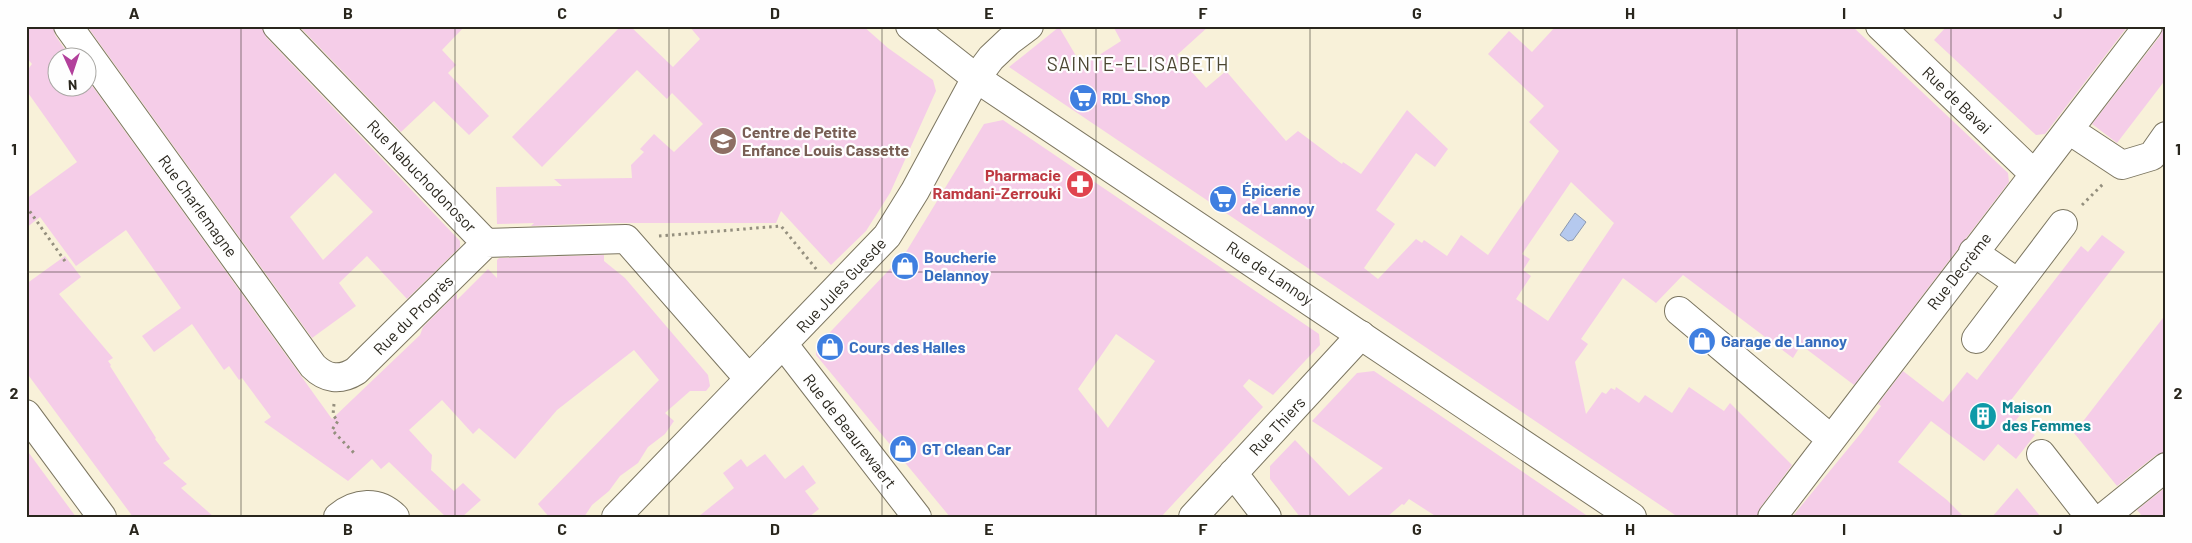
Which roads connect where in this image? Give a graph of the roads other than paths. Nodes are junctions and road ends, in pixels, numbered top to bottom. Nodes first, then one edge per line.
1 (68, 26) edge
2 (277, 26) edge
3 (910, 26) edge
4 (1030, 26) edge
5 (1880, 26) edge
6 (2148, 26) edge
7 (976, 78) junction
8 (2069, 130) junction
9 (2166, 136) edge
10 (2034, 174) junction
11 (2063, 224) road end
12 (486, 243) junction
13 (1973, 252) junction
14 (2018, 283) junction
15 (1679, 310) dead end
16 (1361, 335) junction
17 (1976, 339) dead end
18 (784, 345) junction
19 (335, 378) joint
20 (749, 379) junction
21 (27, 416) edge
22 (1831, 439) junction
23 (2041, 454) dead end
24 (2166, 466) edge
25 (1233, 473) junction
26 (102, 517) edge
27 (338, 517) edge
28 (395, 517) edge
29 (616, 517) edge
30 (917, 517) edge
31 (1193, 517) edge
32 (1267, 517) edge
33 (1632, 517) edge
34 (1772, 517) edge
35 (2090, 517) edge
36 (2104, 517) edge

1 - 19 street, Rue Charlemagne
2 - 12 street, Rue Nabuchodonosor
3 - 7 street, Rue de Lannoy
4 - 7 street, Rue Jules Guesde
5 - 10 street, Rue de Bavai
6 - 8 street, Rue Decrème
7 - 16 street, Rue de Lannoy
7 - 18 street, Rue Jules Guesde
8 - 9 street
8 - 10 street, Rue Decrème
10 - 13 street, Rue Decrème
11 - 14 street
12 - 19 street, Rue du Progrès
12 - 20 street, Rue Nabuchodonosor
13 - 14 street
13 - 22 street, Rue Decrème
14 - 17 street
15 - 22 street
16 - 25 street, Rue Thiers
16 - 33 street, Rue de Lannoy
18 - 20 street, Rue Jules Guesde
18 - 30 street, Rue de Beaurewaert
20 - 29 street, Rue Jules Guesde
21 - 26 street
22 - 34 street, Rue Decrème
23 - 35 street
24 - 36 street
25 - 31 street, Rue Thiers
25 - 32 street
27 - 28 street

